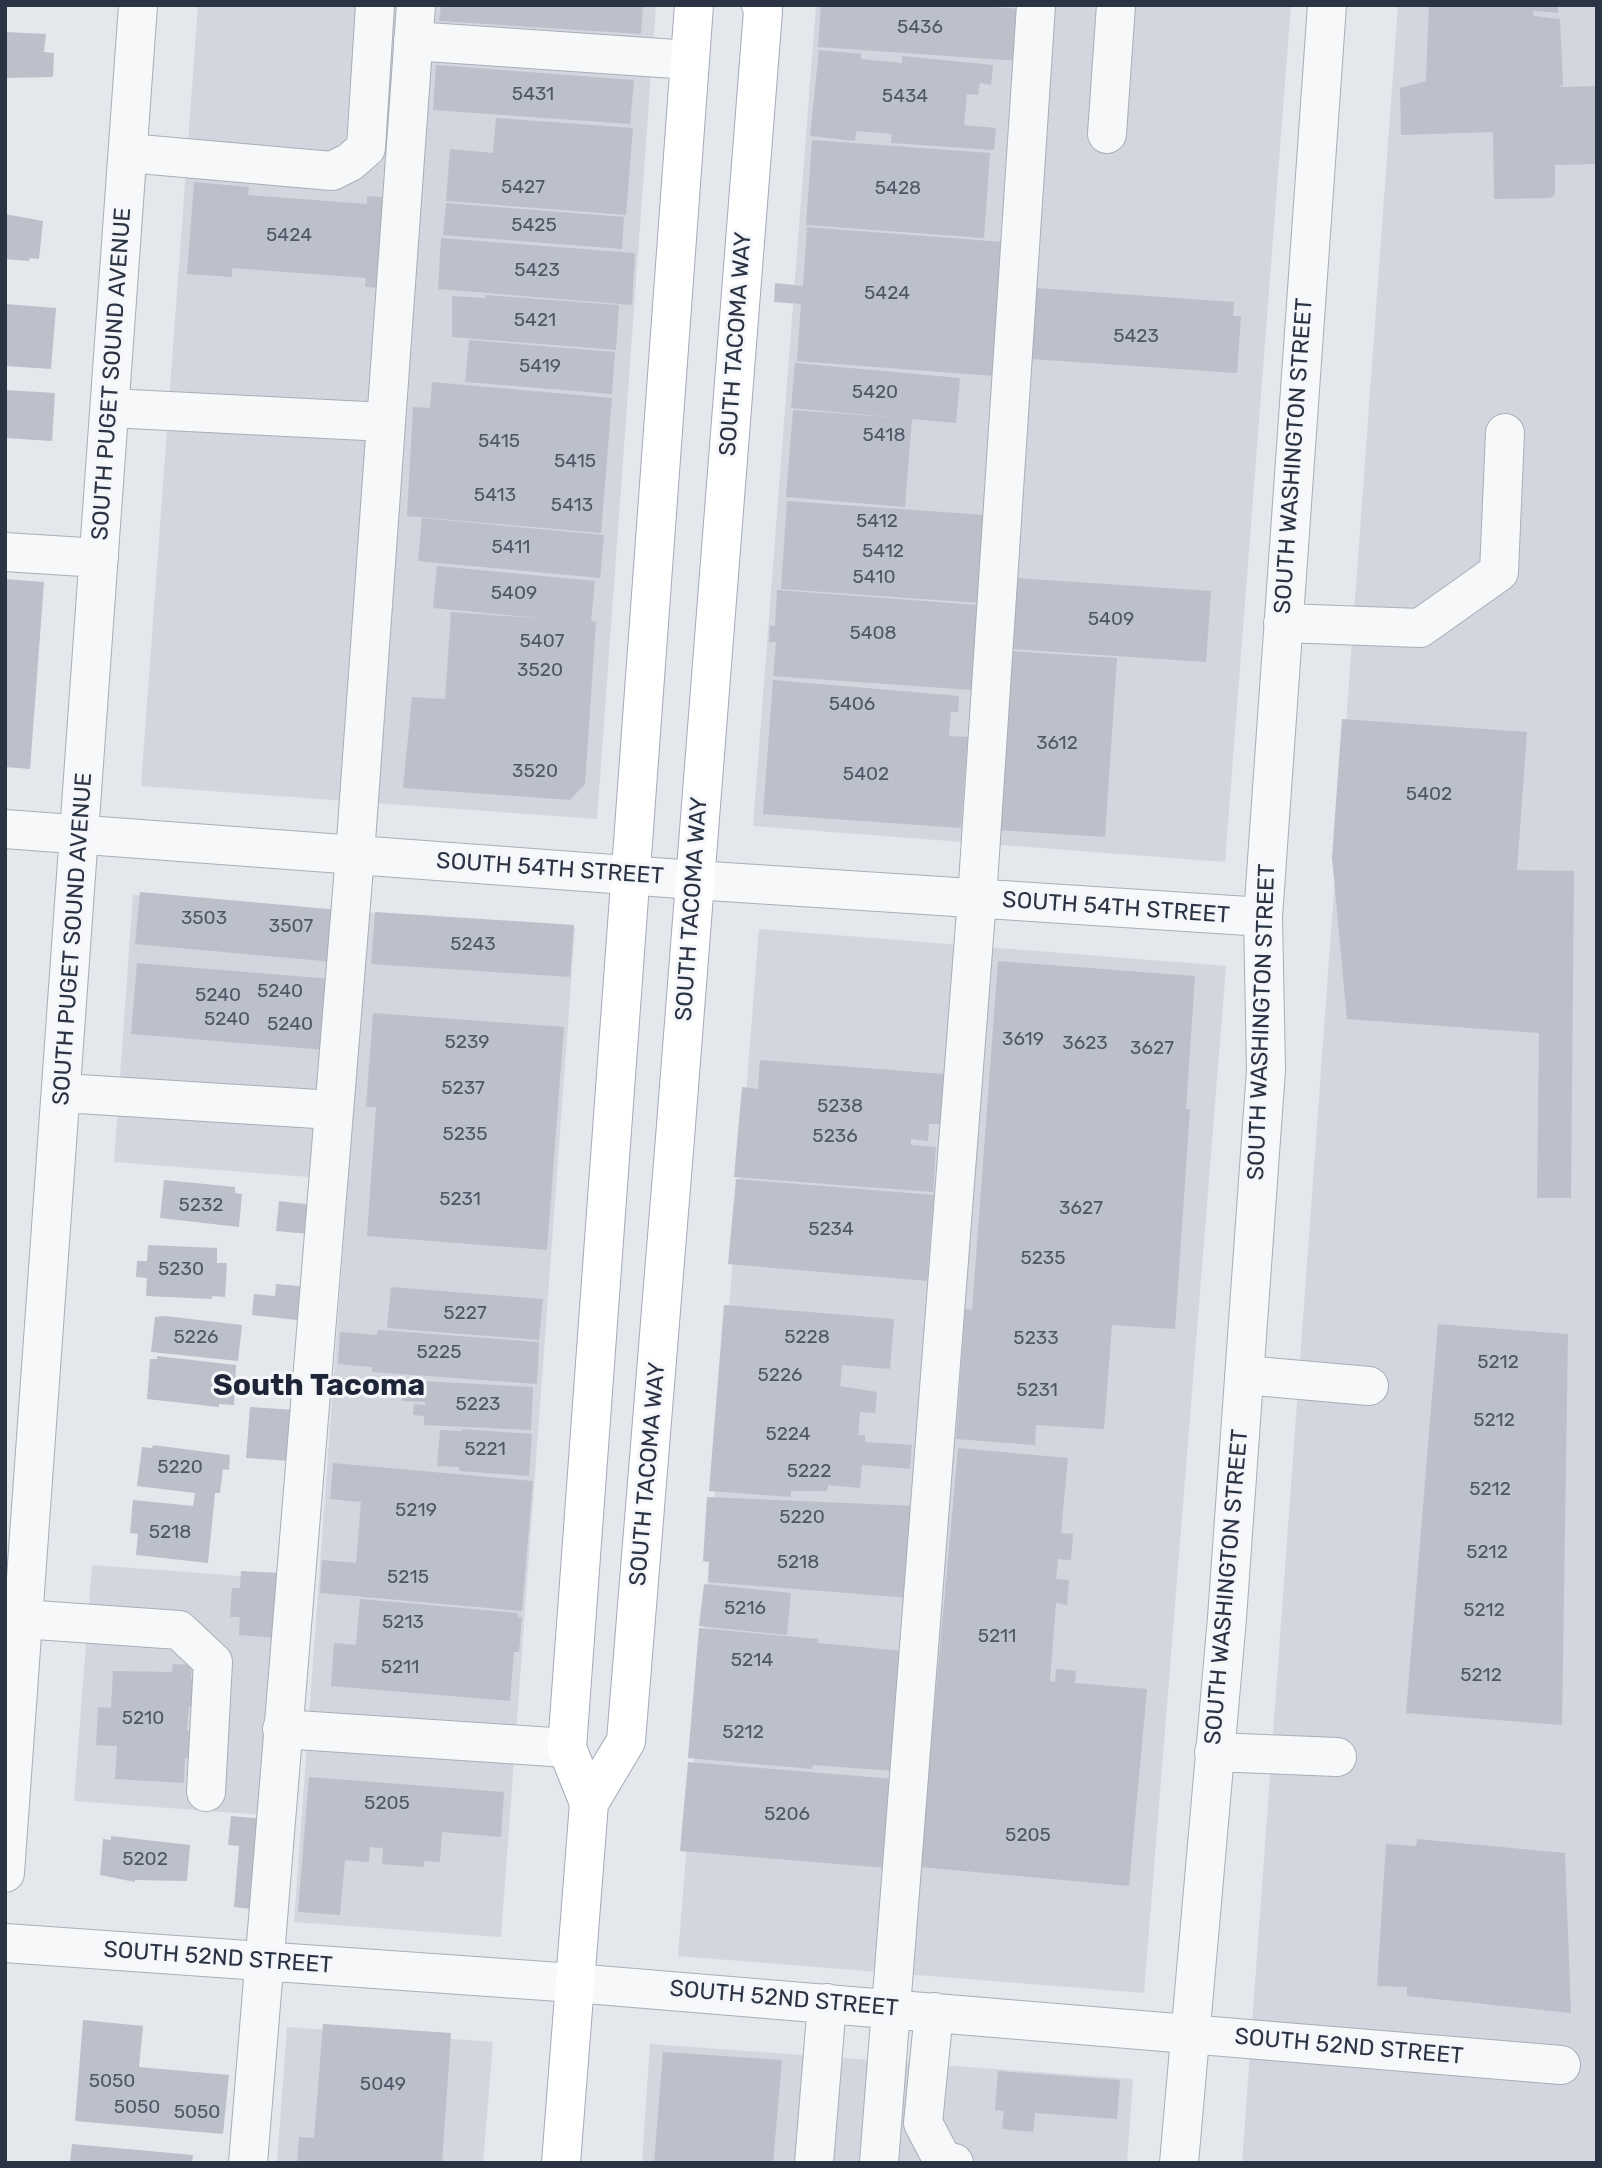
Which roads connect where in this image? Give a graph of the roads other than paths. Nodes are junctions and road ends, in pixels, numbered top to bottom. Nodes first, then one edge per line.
1 (138, 5) edge
2 (375, 5) edge
3 (694, 5) edge
4 (761, 5) edge
5 (1035, 5) edge
6 (1116, 5) edge
7 (1326, 5) edge
8 (415, 23) edge
9 (690, 60) junction
10 (1107, 134) dead end
11 (128, 153) junction
12 (110, 408) junction
13 (385, 422) junction
14 (1505, 433) dead end
15 (5, 552) edge
16 (99, 558) junction
17 (1283, 623) junction
18 (5, 829) edge
19 (80, 834) junction
20 (355, 855) junction
21 (629, 875) junction
22 (694, 880) junction
23 (977, 899) junction
24 (1263, 918) junction
25 (63, 1093) junction
26 (333, 1110) junction
27 (1244, 1375) junction
28 (1369, 1386) dead end
29 (22, 1619) junction
30 (282, 1729) junction
31 (567, 1748) junction
32 (1214, 1752) junction
33 (1337, 1757) dead end
34 (206, 1791) dead end
35 (589, 1803) junction
36 (5, 1873) edge
37 (5, 1943) edge
38 (262, 1961) junction
39 (574, 1983) junction
40 (827, 2003) junction
41 (891, 2008) junction
42 (934, 2012) junction
43 (1189, 2034) junction
44 (1561, 2065) dead end
45 (248, 2163) edge
46 (561, 2163) edge
47 (814, 2163) edge
48 (879, 2163) edge
49 (954, 2163) edge
50 (1179, 2163) edge

1 - 11 street, SOUTH PUGET SOUND AVENUE
2 - 11 street
3 - 9 main road, SOUTH TACOMA WAY
4 - 22 main road, SOUTH TACOMA WAY
5 - 23 street
6 - 10 street
7 - 17 street, SOUTH WASHINGTON STREET
8 - 9 street
8 - 13 street
9 - 21 main road, SOUTH TACOMA WAY
11 - 12 street, SOUTH PUGET SOUND AVENUE
12 - 13 street
12 - 16 street, SOUTH PUGET SOUND AVENUE
13 - 20 street
14 - 17 street
15 - 16 street
16 - 19 street, SOUTH PUGET SOUND AVENUE
17 - 24 street, SOUTH WASHINGTON STREET
18 - 19 street, SOUTH 54TH STREET
19 - 20 street, SOUTH 54TH STREET
19 - 25 street, SOUTH PUGET SOUND AVENUE
20 - 21 street, SOUTH 54TH STREET
20 - 26 street
21 - 22 street, SOUTH 54TH STREET
21 - 31 main road, SOUTH TACOMA WAY
22 - 23 street, SOUTH 54TH STREET
22 - 35 main road, SOUTH TACOMA WAY
23 - 24 street, SOUTH 54TH STREET
23 - 41 street
24 - 27 street, SOUTH WASHINGTON STREET
25 - 26 street
25 - 29 street, SOUTH PUGET SOUND AVENUE
26 - 30 street
27 - 28 street
27 - 32 street, SOUTH WASHINGTON STREET
29 - 34 street
29 - 36 street, SOUTH PUGET SOUND AVENUE
30 - 31 street
30 - 38 street
31 - 35 main road, SOUTH TACOMA WAY
32 - 33 street
32 - 43 street, SOUTH WASHINGTON STREET
35 - 39 main road, SOUTH TACOMA WAY
37 - 38 street, SOUTH 52ND STREET
38 - 39 street, SOUTH 52ND STREET
38 - 45 street
39 - 40 street, SOUTH 52ND STREET
39 - 46 main road, SOUTH TACOMA WAY
40 - 41 street, SOUTH 52ND STREET
40 - 47 street
41 - 42 street, SOUTH 52ND STREET
41 - 48 street
42 - 43 street, SOUTH 52ND STREET
42 - 49 street
43 - 44 street, SOUTH 52ND STREET
43 - 50 street, SOUTH WASHINGTON STREET

